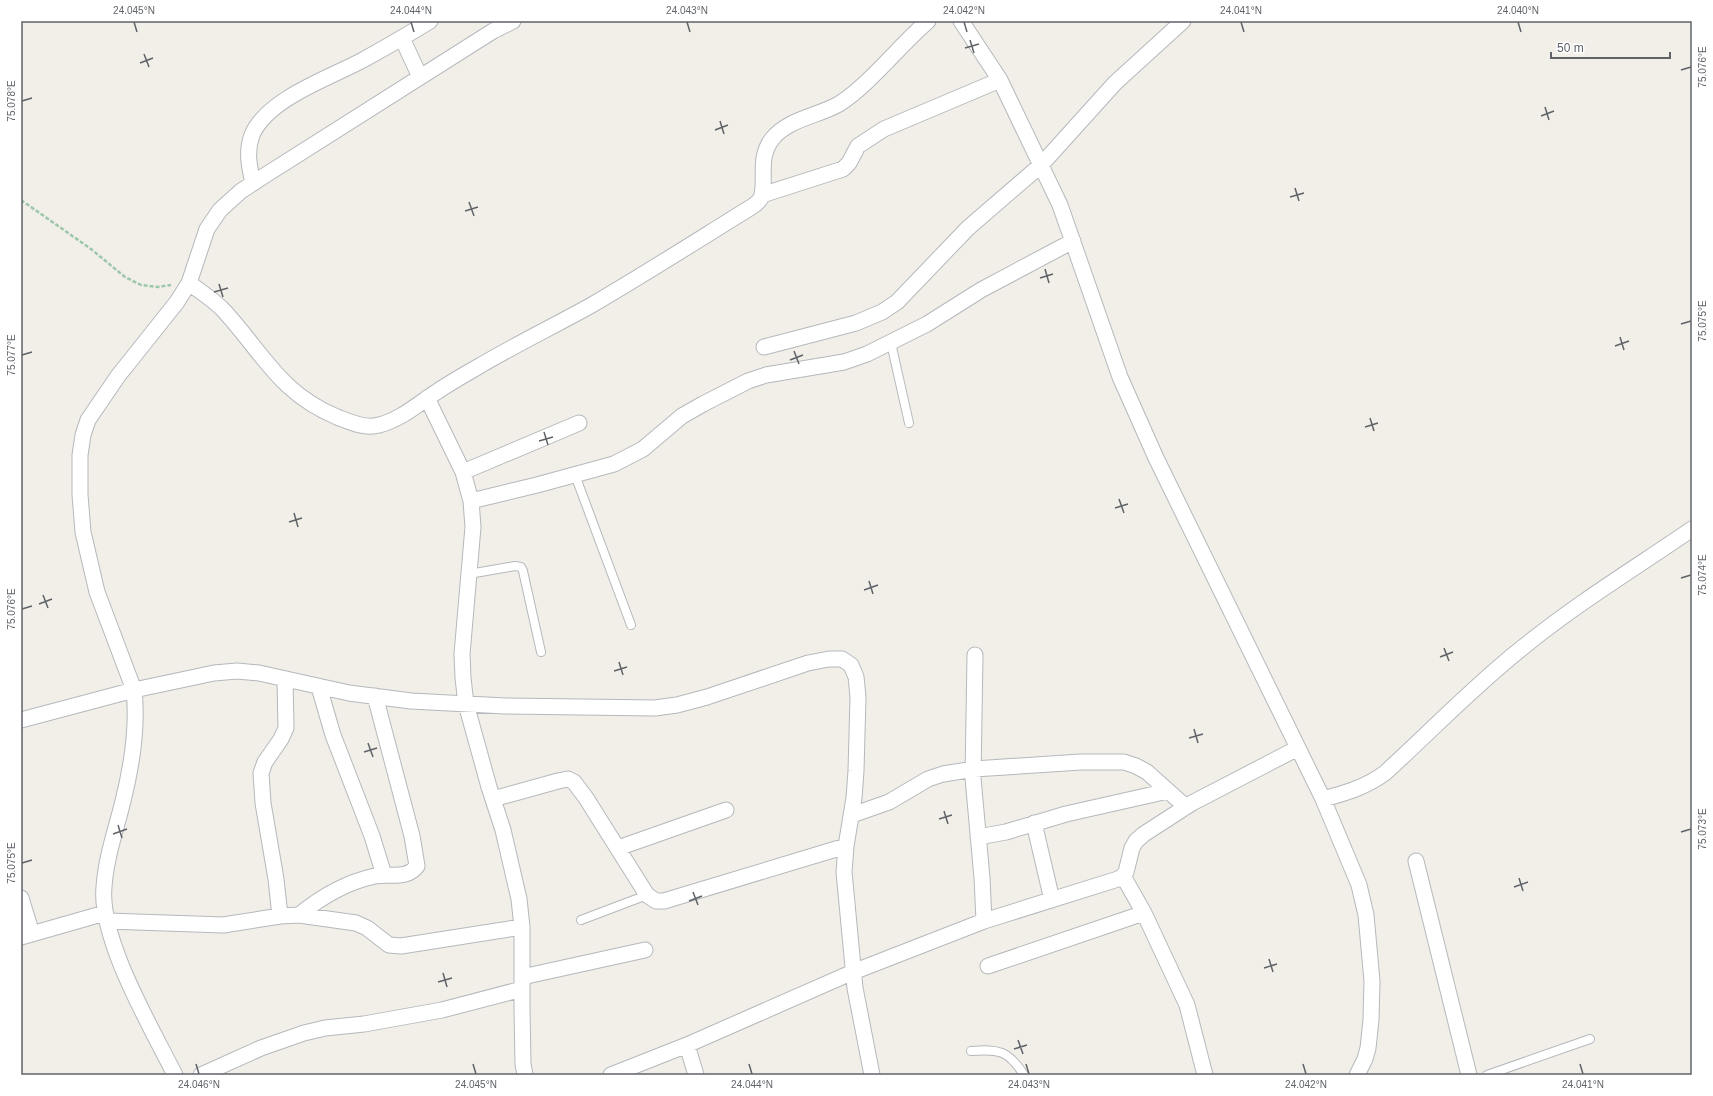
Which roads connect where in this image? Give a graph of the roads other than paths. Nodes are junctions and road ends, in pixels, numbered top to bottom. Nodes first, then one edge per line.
1 (430, 21) edge
2 (513, 21) edge
3 (928, 21) edge
4 (961, 21) edge
5 (1183, 21) edge
6 (402, 38) junction
7 (420, 77) junction
8 (1000, 80) junction
9 (1041, 165) junction
10 (253, 183) junction
11 (762, 195) junction
12 (1073, 241) junction
13 (189, 283) junction
14 (891, 343) junction
15 (764, 347) dead end
16 (427, 398) junction
17 (579, 423) dead end
18 (910, 423) dead end
19 (464, 472) junction
20 (575, 475) junction
21 (471, 501) junction
22 (1692, 529) edge
23 (469, 574) junction
24 (631, 625) dead end
25 (541, 652) dead end
26 (975, 655) dead end
27 (285, 679) junction
28 (319, 687) junction
29 (134, 690) junction
30 (375, 696) junction
31 (466, 704) junction
32 (21, 720) edge
33 (1298, 748) junction
34 (974, 769) junction
35 (1168, 791) junction
36 (493, 799) junction
37 (1323, 799) junction
38 (1186, 807) junction
39 (726, 810) dead end
40 (852, 815) junction
41 (1034, 823) junction
42 (978, 837) junction
43 (846, 846) junction
44 (618, 848) junction
45 (1416, 861) dead end
46 (384, 875) junction
47 (1123, 876) junction
48 (647, 895) junction
49 (21, 898) edge
50 (1052, 900) junction
51 (1144, 913) junction
52 (299, 915) junction
53 (280, 916) junction
54 (106, 917) junction
55 (581, 920) dead end
56 (984, 921) junction
57 (522, 927) junction
58 (26, 936) edge
59 (645, 950) dead end
60 (988, 966) dead end
61 (853, 972) junction
62 (522, 983) junction
63 (1590, 1039) dead end
64 (687, 1045) junction
65 (971, 1051) dead end
66 (869, 1074) edge
67 (1360, 1074) edge
68 (175, 1075) edge
69 (201, 1075) edge
70 (525, 1075) edge
71 (611, 1075) edge
72 (696, 1075) edge
73 (1024, 1075) edge
74 (1205, 1075) edge
75 (1469, 1075) edge
76 (1487, 1075) edge

1 - 6 street
2 - 7 street
3 - 11 street
4 - 8 street
5 - 9 street
6 - 7 street
6 - 10 street
7 - 10 street
8 - 9 street
8 - 11 street
9 - 12 street
9 - 15 street
10 - 13 street
11 - 16 street
12 - 14 street
12 - 33 street
13 - 16 street
13 - 29 street
14 - 18 lane
14 - 20 street
16 - 19 street
17 - 19 street
19 - 21 street
20 - 21 street
20 - 24 lane
21 - 23 street
22 - 37 street
23 - 25 lane
23 - 31 street
26 - 34 street
27 - 28 street
27 - 29 street
27 - 53 street
28 - 30 street
28 - 46 street
29 - 32 street
29 - 54 street
30 - 31 street
30 - 46 street
31 - 36 street
31 - 40 street
33 - 37 street
33 - 38 street
34 - 35 street
34 - 40 street
34 - 42 street
35 - 38 street
35 - 41 street
36 - 44 street
36 - 57 street
37 - 67 street
38 - 47 street
39 - 44 street
40 - 43 street
41 - 42 street
41 - 50 street
42 - 56 street
43 - 48 street
43 - 61 street
44 - 48 street
45 - 75 street
46 - 52 street
47 - 50 street
47 - 51 street
48 - 55 lane
49 - 58 street
50 - 56 street
51 - 60 street
51 - 74 street
52 - 53 street
52 - 57 street
53 - 54 street
54 - 58 street
54 - 68 street
56 - 61 street
57 - 62 street
59 - 62 street
61 - 64 street
61 - 66 street
62 - 69 street
62 - 70 street
63 - 76 lane
64 - 71 street
64 - 72 street
65 - 73 lane

